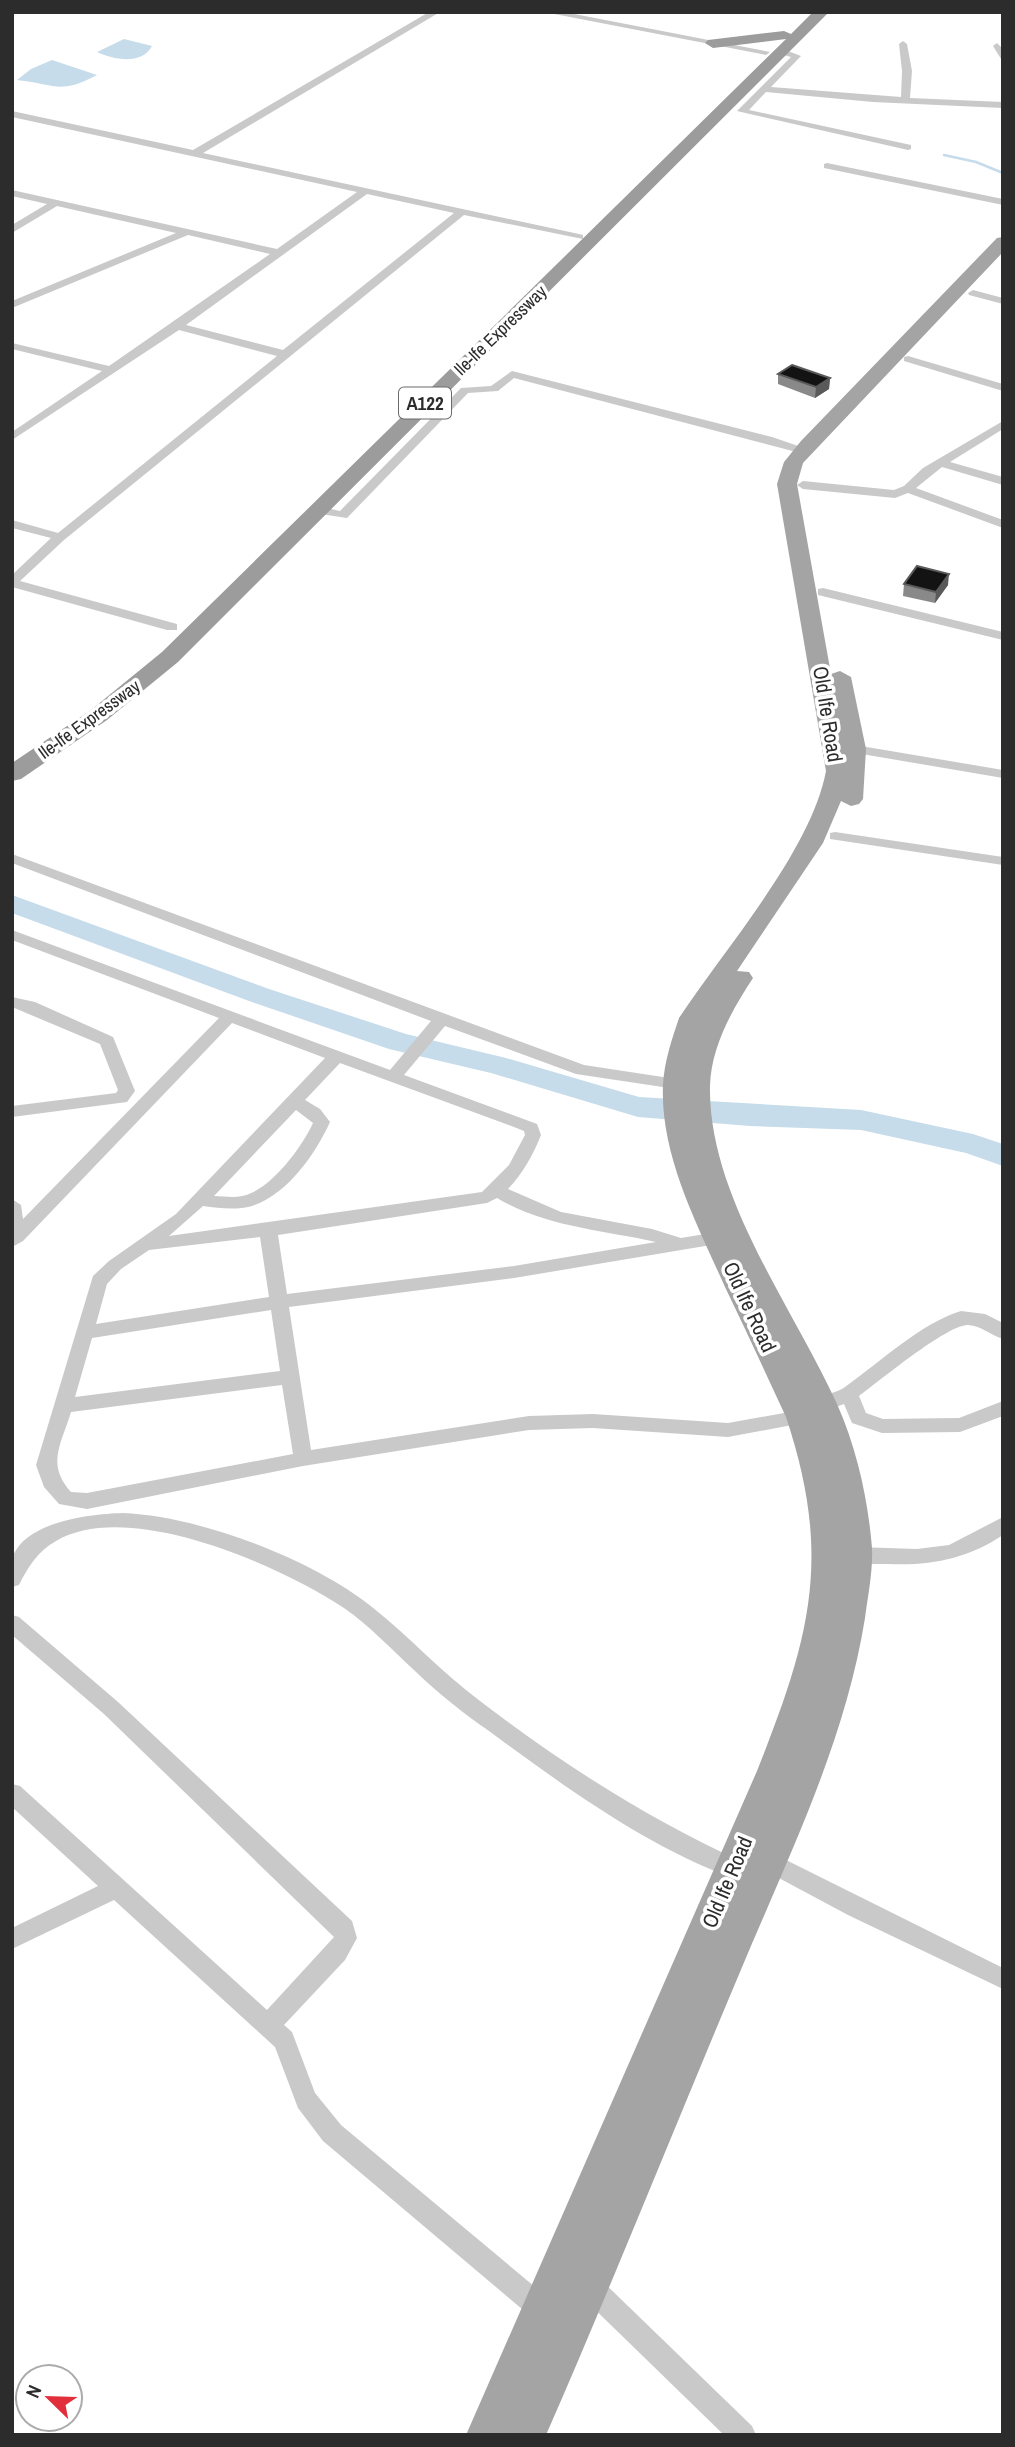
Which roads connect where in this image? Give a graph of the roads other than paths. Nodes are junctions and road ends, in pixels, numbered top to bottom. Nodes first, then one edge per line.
1 (436, 12) edge
2 (548, 12) edge
3 (809, 12) edge
4 (822, 12) edge
5 (713, 43) junction
6 (903, 44) dead end
7 (997, 46) dead end
8 (771, 51) junction
9 (1003, 58) edge
10 (762, 89) junction
11 (905, 100) junction
12 (1003, 105) edge
13 (12, 114) edge
14 (908, 147) dead end
15 (192, 155) junction
16 (827, 166) dead end
17 (363, 192) junction
18 (12, 193) edge
19 (57, 202) junction
20 (1003, 202) edge
21 (461, 212) junction
22 (12, 230) edge
23 (187, 232) junction
24 (579, 237) junction
25 (1003, 242) edge
26 (281, 253) junction
27 (1003, 259) edge
28 (973, 292) junction
29 (1003, 301) edge
30 (12, 305) edge
31 (934, 324) junction
32 (177, 326) junction
33 (12, 346) edge
34 (284, 355) junction
35 (908, 359) junction
36 (110, 370) junction
37 (1003, 388) edge
38 (1003, 424) edge
39 (14, 434) edge
40 (804, 450) junction
41 (940, 463) junction
42 (1003, 481) edge
43 (803, 485) junction
44 (908, 489) junction
45 (318, 510) junction
46 (12, 524) edge
47 (1003, 524) edge
48 (60, 537) junction
49 (12, 583) edge
50 (823, 592) junction
51 (182, 617) junction
52 (1003, 636) edge
53 (829, 662) junction
54 (855, 749) junction
55 (12, 759) edge
56 (12, 774) edge
57 (1003, 774) edge
58 (835, 836) junction
59 (12, 858) edge
60 (1003, 861) edge
61 (12, 935) edge
62 (12, 1002) edge
63 (230, 1016) junction
64 (703, 1021) junction
65 (438, 1023) junction
66 (332, 1055) junction
67 (395, 1074) junction
68 (126, 1095) junction
69 (147, 1101) junction
70 (294, 1101) junction
71 (686, 1111) junction
72 (12, 1112) edge
73 (497, 1190) junction
74 (198, 1200) junction
75 (12, 1205) edge
76 (268, 1230) junction
77 (14, 1237) edge
78 (717, 1238) junction
79 (681, 1242) junction
80 (146, 1245) junction
81 (278, 1303) junction
82 (1003, 1332) edge
83 (83, 1333) junction
84 (288, 1377) junction
85 (824, 1405) junction
86 (62, 1406) junction
87 (1003, 1408) edge
88 (303, 1460) junction
89 (1003, 1525) edge
90 (857, 1555) junction
91 (12, 1579) edge
92 (12, 1623) edge
93 (12, 1793) edge
94 (776, 1801) junction
95 (768, 1861) junction
96 (733, 1868) junction
97 (118, 1887) junction
98 (12, 1939) edge
99 (1003, 1979) edge
100 (268, 2025) junction
101 (589, 2285) junction
102 (544, 2311) junction
103 (486, 2435) edge
104 (524, 2435) edge
105 (743, 2435) edge

1 - 15 street
2 - 5 street
3 - 8 highway, Ile-Ife Expressway / A122
4 - 8 highway, Ile-Ife Expressway / A122
5 - 8 highway
5 - 8 highway
6 - 11 street
7 - 9 street
8 - 10 street
8 - 24 highway, Ile-Ife Expressway / A122
8 - 45 highway, Ile-Ife Expressway / A122
10 - 11 street
10 - 14 street
11 - 12 street
13 - 15 street
15 - 17 street
16 - 20 street
17 - 21 street
17 - 26 street
18 - 19 street
19 - 22 street
19 - 23 street
21 - 24 street
21 - 34 street
23 - 26 street
23 - 30 street
24 - 51 highway, Ile-Ife Expressway / A122
25 - 31 main road, Old Ife Road
26 - 32 street
27 - 28 main road, Old Ife Road
28 - 29 street
28 - 31 main road, Old Ife Road
31 - 35 main road, Old Ife Road
31 - 40 main road, Old Ife Road
32 - 34 street
32 - 36 street
33 - 36 street
34 - 48 street
35 - 37 street
35 - 43 main road, Old Ife Road
36 - 39 street
38 - 41 street
40 - 45 street
40 - 53 main road, Old Ife Road
41 - 42 street
41 - 44 street
43 - 44 street
43 - 50 main road, Old Ife Road
44 - 47 street
45 - 56 highway, Ile-Ife Expressway / A122
46 - 48 street
48 - 49 street
49 - 51 street
50 - 52 street
50 - 53 main road, Old Ife Road
51 - 55 highway, Ile-Ife Expressway / A122
53 - 54 main road, Old Ife Road
53 - 64 main road, Old Ife Road
54 - 57 street
54 - 58 main road, Old Ife Road
58 - 60 street
58 - 64 main road, Old Ife Road
59 - 65 street
61 - 63 street
62 - 68 street
63 - 66 street
63 - 69 street
64 - 71 main road, Old Ife Road
65 - 67 street
65 - 71 street
66 - 67 street
66 - 70 street
67 - 73 street
68 - 69 street
68 - 72 street
69 - 77 street
70 - 74 street
70 - 74 street
71 - 78 main road, Old Ife Road
71 - 85 main road, Old Ife Road
73 - 76 street
73 - 79 street
74 - 80 street
75 - 77 street
76 - 80 street
76 - 81 street
78 - 79 street
78 - 85 main road, Old Ife Road
79 - 81 street
80 - 83 street
81 - 83 street
81 - 84 street
82 - 85 street
83 - 86 street
84 - 86 street
84 - 88 street
85 - 87 street
85 - 88 street
85 - 90 main road, Old Ife Road
85 - 94 main road, Old Ife Road
86 - 88 street
89 - 90 street
90 - 94 main road, Old Ife Road
91 - 96 street
92 - 100 street
93 - 97 street
94 - 95 main road, Old Ife Road
94 - 96 main road, Old Ife Road
95 - 99 street
95 - 101 main road, Old Ife Road
96 - 102 main road, Old Ife Road
97 - 98 street
97 - 100 street
100 - 102 street
101 - 104 main road, Old Ife Road
101 - 105 street
102 - 103 main road, Old Ife Road

